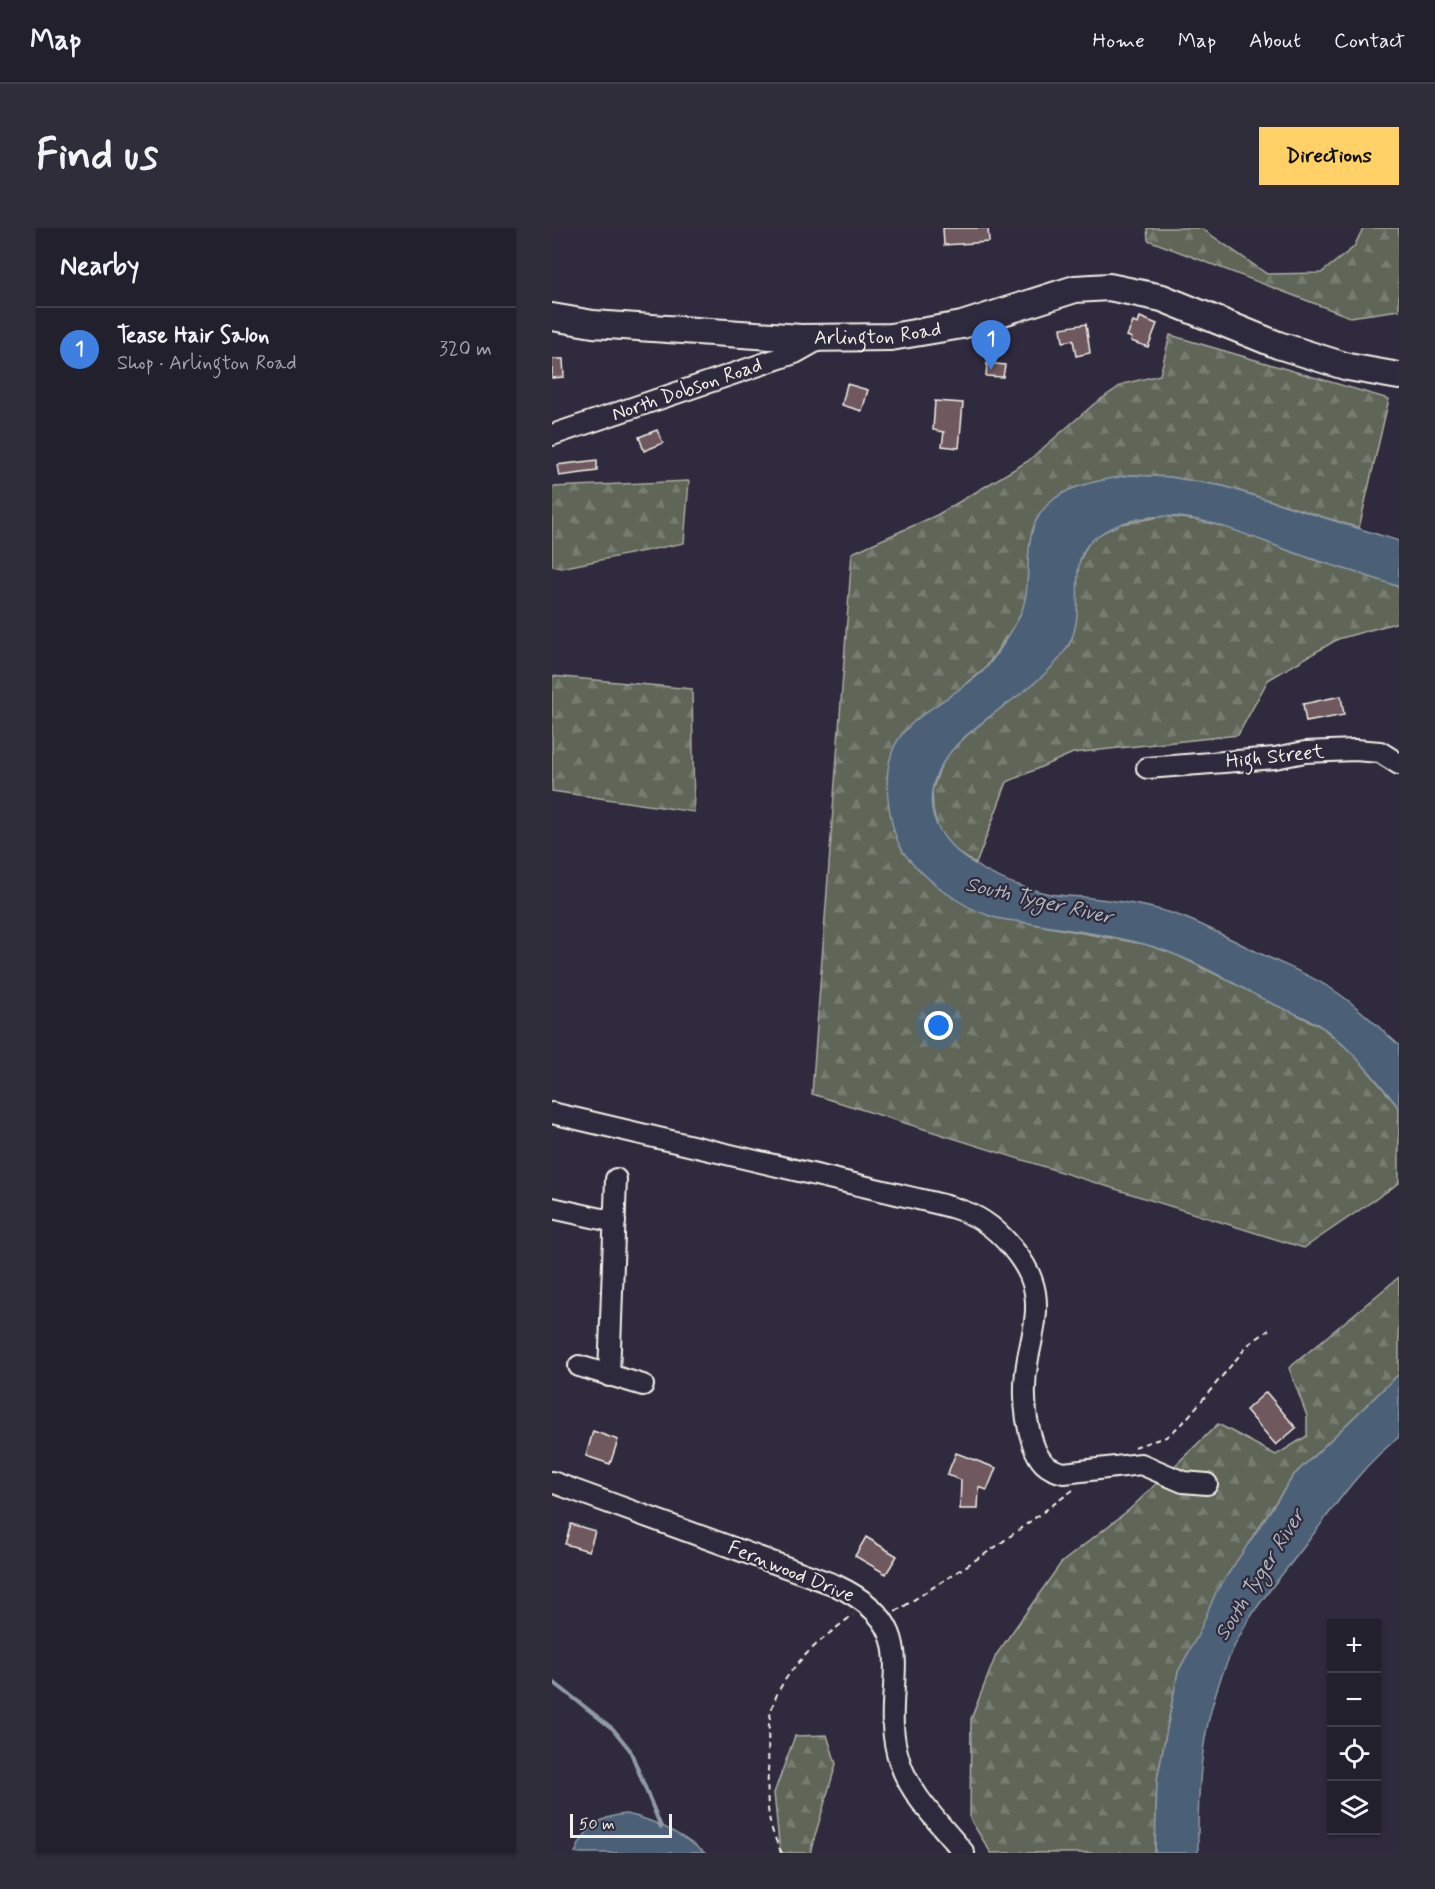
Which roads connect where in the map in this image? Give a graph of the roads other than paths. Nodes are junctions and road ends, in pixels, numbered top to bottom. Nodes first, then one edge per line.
1 (552, 317) edge
2 (987, 318) junction
3 (820, 339) junction
4 (992, 348) dead end
5 (1399, 376) edge
6 (552, 435) edge
7 (1399, 764) edge
8 (1147, 768) dead end
9 (552, 1113) edge
10 (616, 1179) dead end
11 (552, 1208) edge
12 (615, 1222) junction
13 (579, 1366) dead end
14 (609, 1376) junction
15 (643, 1385) dead end
16 (552, 1482) edge
17 (1207, 1484) dead end
18 (964, 1853) edge

1 - 3 main road, Arlington Road
2 - 3 main road, Arlington Road
2 - 4 street
2 - 5 main road, Arlington Road
3 - 6 street, North Dobson Road
7 - 8 street, High Street
9 - 17 street
10 - 12 street
11 - 12 street
12 - 14 street
13 - 14 street
14 - 15 street
16 - 18 street, Fernwood Drive

